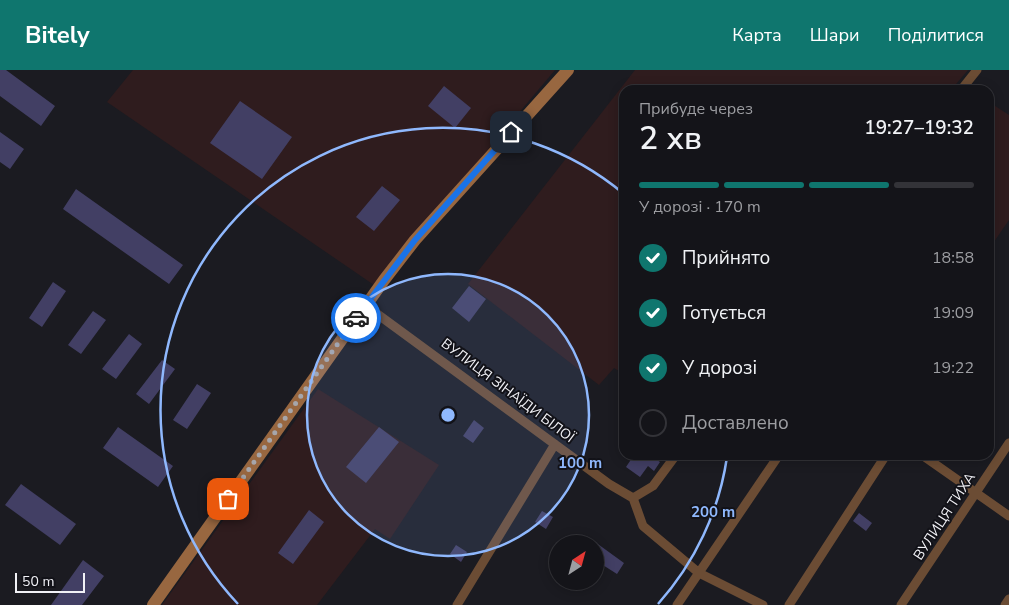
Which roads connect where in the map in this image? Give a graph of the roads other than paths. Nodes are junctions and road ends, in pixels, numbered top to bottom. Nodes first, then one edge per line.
1 (568, 70) edge
2 (977, 70) edge
3 (966, 85) edge
4 (365, 305) junction
5 (1009, 443) edge
6 (555, 444) junction
7 (672, 460) edge
8 (776, 460) edge
9 (883, 460) edge
10 (929, 460) edge
11 (975, 492) junction
12 (633, 498) junction
13 (1009, 516) edge
14 (699, 573) junction
15 (1009, 598) edge
16 (153, 605) edge
17 (457, 605) edge
18 (677, 605) edge
19 (763, 605) edge
20 (789, 605) edge
21 (901, 605) edge
22 (1006, 605) edge

1 - 4 street
2 - 3 street
4 - 6 street, ВУЛИЦЯ ЗІНАЇДИ БІЛОЇ
4 - 16 street
5 - 11 street, ВУЛИЦЯ ТИХА
6 - 12 street, ВУЛИЦЯ ЗІНАЇДИ БІЛОЇ
6 - 17 street
7 - 12 street
8 - 14 street
9 - 20 street
10 - 11 street
11 - 13 street
11 - 21 street, ВУЛИЦЯ ТИХА
12 - 14 street
14 - 18 street
14 - 19 street
15 - 22 street

